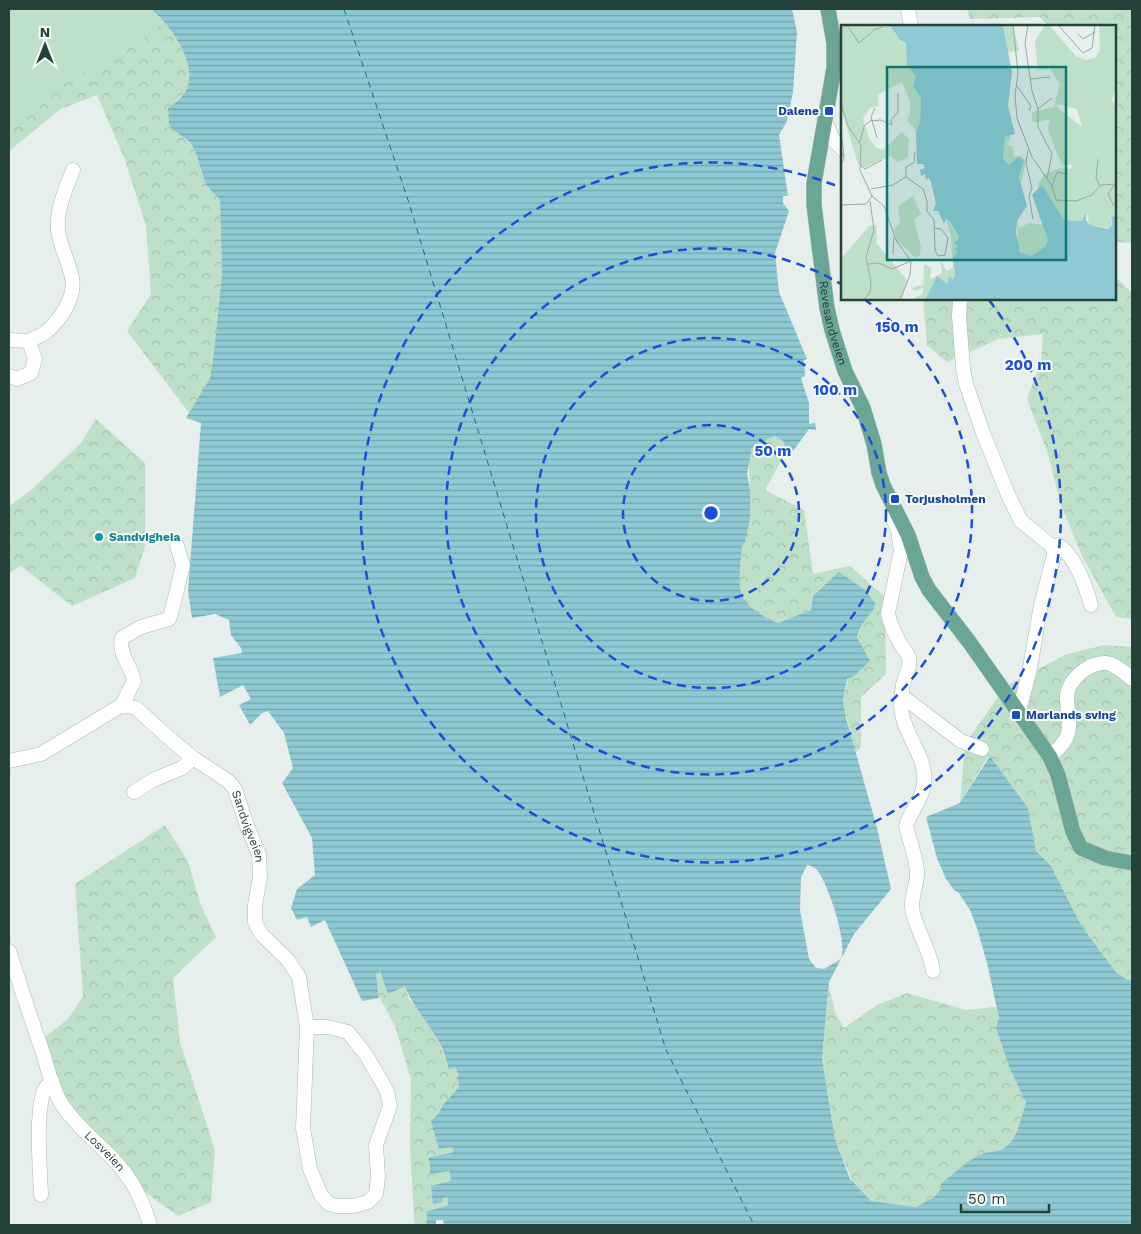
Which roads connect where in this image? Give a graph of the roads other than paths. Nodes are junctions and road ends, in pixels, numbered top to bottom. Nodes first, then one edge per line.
1 (828, 9) edge
2 (908, 9) edge
3 (911, 25) edge
4 (825, 120) junction
5 (841, 148) edge
6 (73, 170) dead end
7 (960, 300) edge
8 (9, 340) edge
9 (29, 341) junction
10 (9, 376) edge
11 (889, 498) junction
12 (177, 546) dead end
13 (1053, 547) junction
14 (1091, 605) dead end
15 (1132, 679) edge
16 (902, 696) junction
17 (122, 706) junction
18 (1019, 711) junction
19 (982, 749) dead end
20 (1050, 757) junction
21 (193, 758) junction
22 (9, 761) edge
23 (134, 792) dead end
24 (1129, 860) edge
25 (9, 951) edge
26 (934, 971) dead end
27 (307, 1027) junction
28 (52, 1081) junction
29 (41, 1195) dead end
30 (150, 1225) edge

1 - 4 main road, Revesandveien
2 - 3 street
4 - 5 street
4 - 11 main road, Revesandveien
6 - 9 street
7 - 13 street
8 - 9 street
9 - 10 street
11 - 16 street
11 - 18 main road, Revesandveien
12 - 17 street
13 - 14 street
13 - 18 street
15 - 20 street
16 - 19 street
16 - 26 street
17 - 21 street, Sandvigveien
17 - 22 street
18 - 20 main road, Revesandveien
20 - 24 main road, Revesandveien
21 - 23 street
21 - 27 street, Sandvigveien
25 - 28 street, Losveien
27 - 27 street, Sandvigveien
28 - 29 street
28 - 30 street, Losveien

